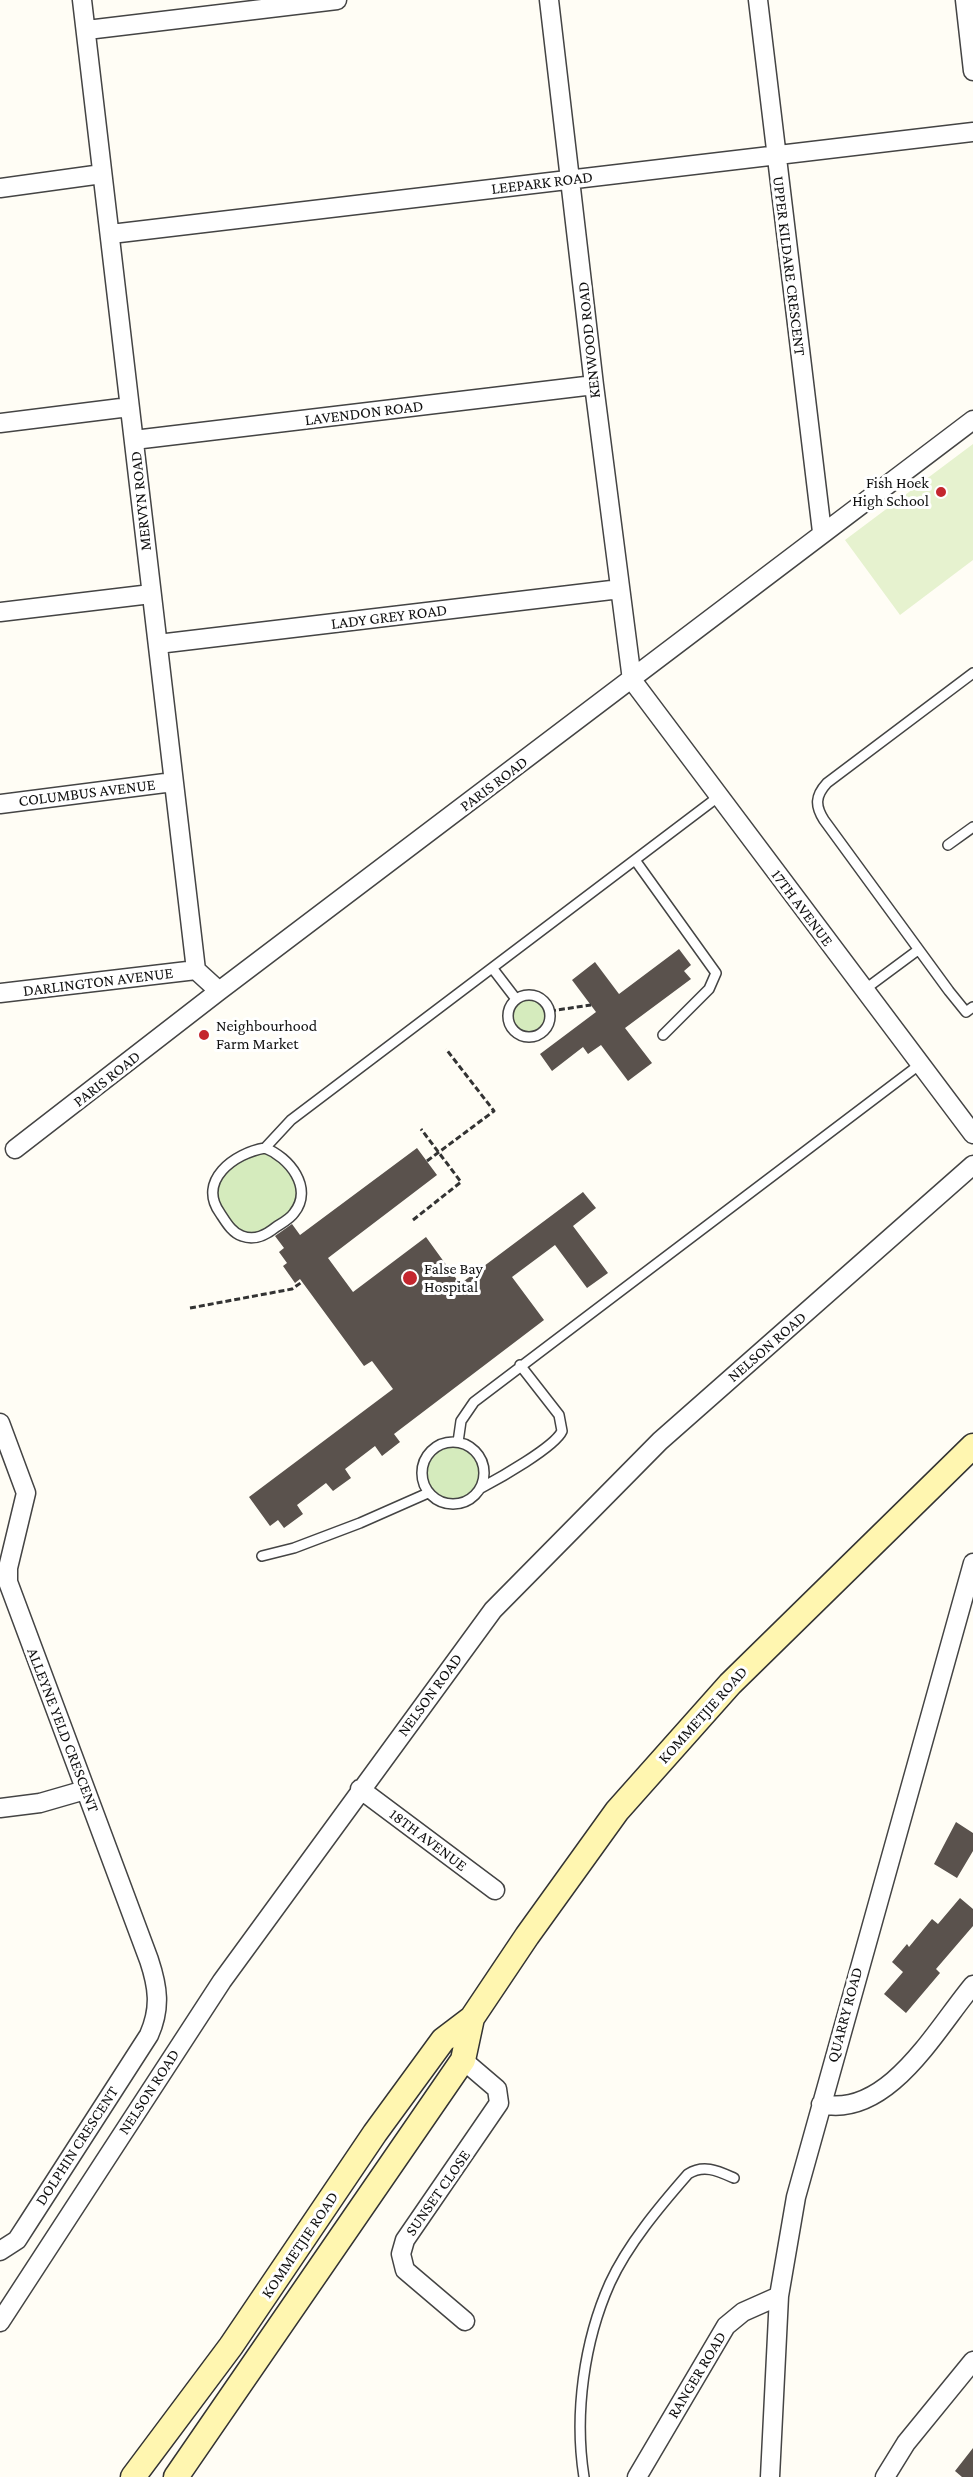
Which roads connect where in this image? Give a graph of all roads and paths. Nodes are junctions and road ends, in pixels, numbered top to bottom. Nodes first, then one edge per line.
1 (82, 0) edge
2 (337, 0) edge
3 (549, 0) edge
4 (758, 0) edge
5 (965, 0) edge
6 (87, 30) junction
7 (973, 71) edge
8 (973, 132) edge
9 (775, 156) junction
10 (102, 174) junction
11 (572, 180) junction
12 (0, 188) edge
13 (111, 234) junction
14 (594, 386) junction
15 (129, 407) junction
16 (973, 420) edge
17 (0, 423) edge
18 (134, 441) junction
19 (822, 532) junction
20 (620, 589) junction
21 (151, 594) junction
22 (0, 612) edge
23 (158, 644) junction
24 (973, 673) edge
25 (632, 680) junction
26 (173, 782) junction
27 (718, 797) junction
28 (0, 804) edge
29 (973, 827) edge
30 (948, 845) dead end
31 (634, 860) junction
32 (918, 950) junction
33 (493, 969) junction
34 (196, 970) junction
35 (864, 990) junction
36 (219, 991) junction
37 (0, 993) edge
38 (516, 999) junction
39 (591, 1005) dead end
40 (970, 1010) edge
41 (550, 1011) junction
42 (973, 1022) edge
43 (663, 1035) dead end
44 (446, 1049) dead end
45 (919, 1065) junction
46 (421, 1129) dead end
47 (973, 1134) edge
48 (265, 1148) junction
49 (15, 1149) dead end
50 (439, 1153) junction
51 (427, 1161) dead end
52 (973, 1165) edge
53 (413, 1220) dead end
54 (302, 1282) dead end
55 (190, 1308) dead end
56 (520, 1365) junction
57 (0, 1423) edge
58 (458, 1442) junction
59 (973, 1446) edge
60 (481, 1488) junction
61 (428, 1493) junction
62 (262, 1556) dead end
63 (973, 1563) edge
64 (968, 1598) edge
65 (85, 1790) junction
66 (360, 1790) junction
67 (0, 1808) edge
68 (495, 1890) dead end
69 (973, 1985) edge
70 (472, 2018) junction
71 (149, 2035) joint
72 (463, 2060) junction
73 (821, 2104) junction
74 (734, 2178) dead end
75 (0, 2251) edge
76 (779, 2296) junction
77 (465, 2321) dead end
78 (0, 2322) edge
79 (973, 2361) edge
80 (133, 2477) edge
81 (176, 2477) edge
82 (584, 2477) edge
83 (637, 2477) edge
84 (770, 2477) edge
85 (885, 2477) edge

1 - 6 street, MERVYN ROAD
2 - 6 street
3 - 11 street, KENWOOD ROAD
4 - 9 street, UPPER KILDARE CRESCENT
5 - 7 street
6 - 10 street, MERVYN ROAD
8 - 9 street, LEEPARK ROAD
9 - 11 street, LEEPARK ROAD
9 - 19 street, UPPER KILDARE CRESCENT
10 - 12 street
10 - 13 street, MERVYN ROAD
11 - 13 street, LEEPARK ROAD
11 - 14 street, KENWOOD ROAD
13 - 15 street, MERVYN ROAD
14 - 18 street, LAVENDON ROAD
14 - 20 street, KENWOOD ROAD
15 - 17 street
15 - 18 street, MERVYN ROAD
16 - 19 street, PARIS ROAD
18 - 21 street, MERVYN ROAD
19 - 25 street, PARIS ROAD
20 - 23 street, LADY GREY ROAD
20 - 25 street, KENWOOD ROAD
21 - 22 street
21 - 23 street, MERVYN ROAD
23 - 26 street, MERVYN ROAD
24 - 32 lane
25 - 27 street, 17TH AVENUE
25 - 36 street, PARIS ROAD
26 - 28 street, COLUMBUS AVENUE
26 - 34 street, MERVYN ROAD
27 - 31 lane
27 - 35 street, 17TH AVENUE
29 - 30 lane
31 - 33 lane
31 - 43 lane
32 - 35 lane
32 - 40 lane
33 - 38 lane
33 - 48 lane
34 - 36 street
34 - 37 street, DARLINGTON AVENUE
35 - 45 street, 17TH AVENUE
36 - 49 street, PARIS ROAD
38 - 41 lane
38 - 41 lane
39 - 41 path
40 - 42 lane
44 - 50 path
45 - 47 street, 17TH AVENUE
45 - 56 lane
46 - 50 path
48 - 48 lane
50 - 51 path
50 - 53 path
52 - 66 street, NELSON ROAD
54 - 55 path
56 - 58 lane
56 - 60 lane
57 - 65 street, ALLEYNE YELD CRESCENT
58 - 60 lane
58 - 61 lane
59 - 70 main road, KOMMETJIE ROAD
60 - 61 lane
61 - 62 lane
63 - 64 street, QUARRY ROAD
64 - 73 street, QUARRY ROAD
65 - 67 street
65 - 71 street, ALLEYNE YELD CRESCENT
66 - 68 street, 18TH AVENUE
66 - 78 street, NELSON ROAD
69 - 73 street
70 - 72 main road, KOMMETJIE ROAD
70 - 80 main road, KOMMETJIE ROAD
71 - 75 street, DOLPHIN CRESCENT
72 - 77 street, SUNSET CLOSE
72 - 81 main road, KOMMETJIE ROAD
73 - 76 street, QUARRY ROAD
74 - 82 lane
76 - 83 street, RANGER ROAD
76 - 84 street, QUARRY ROAD
79 - 85 street

